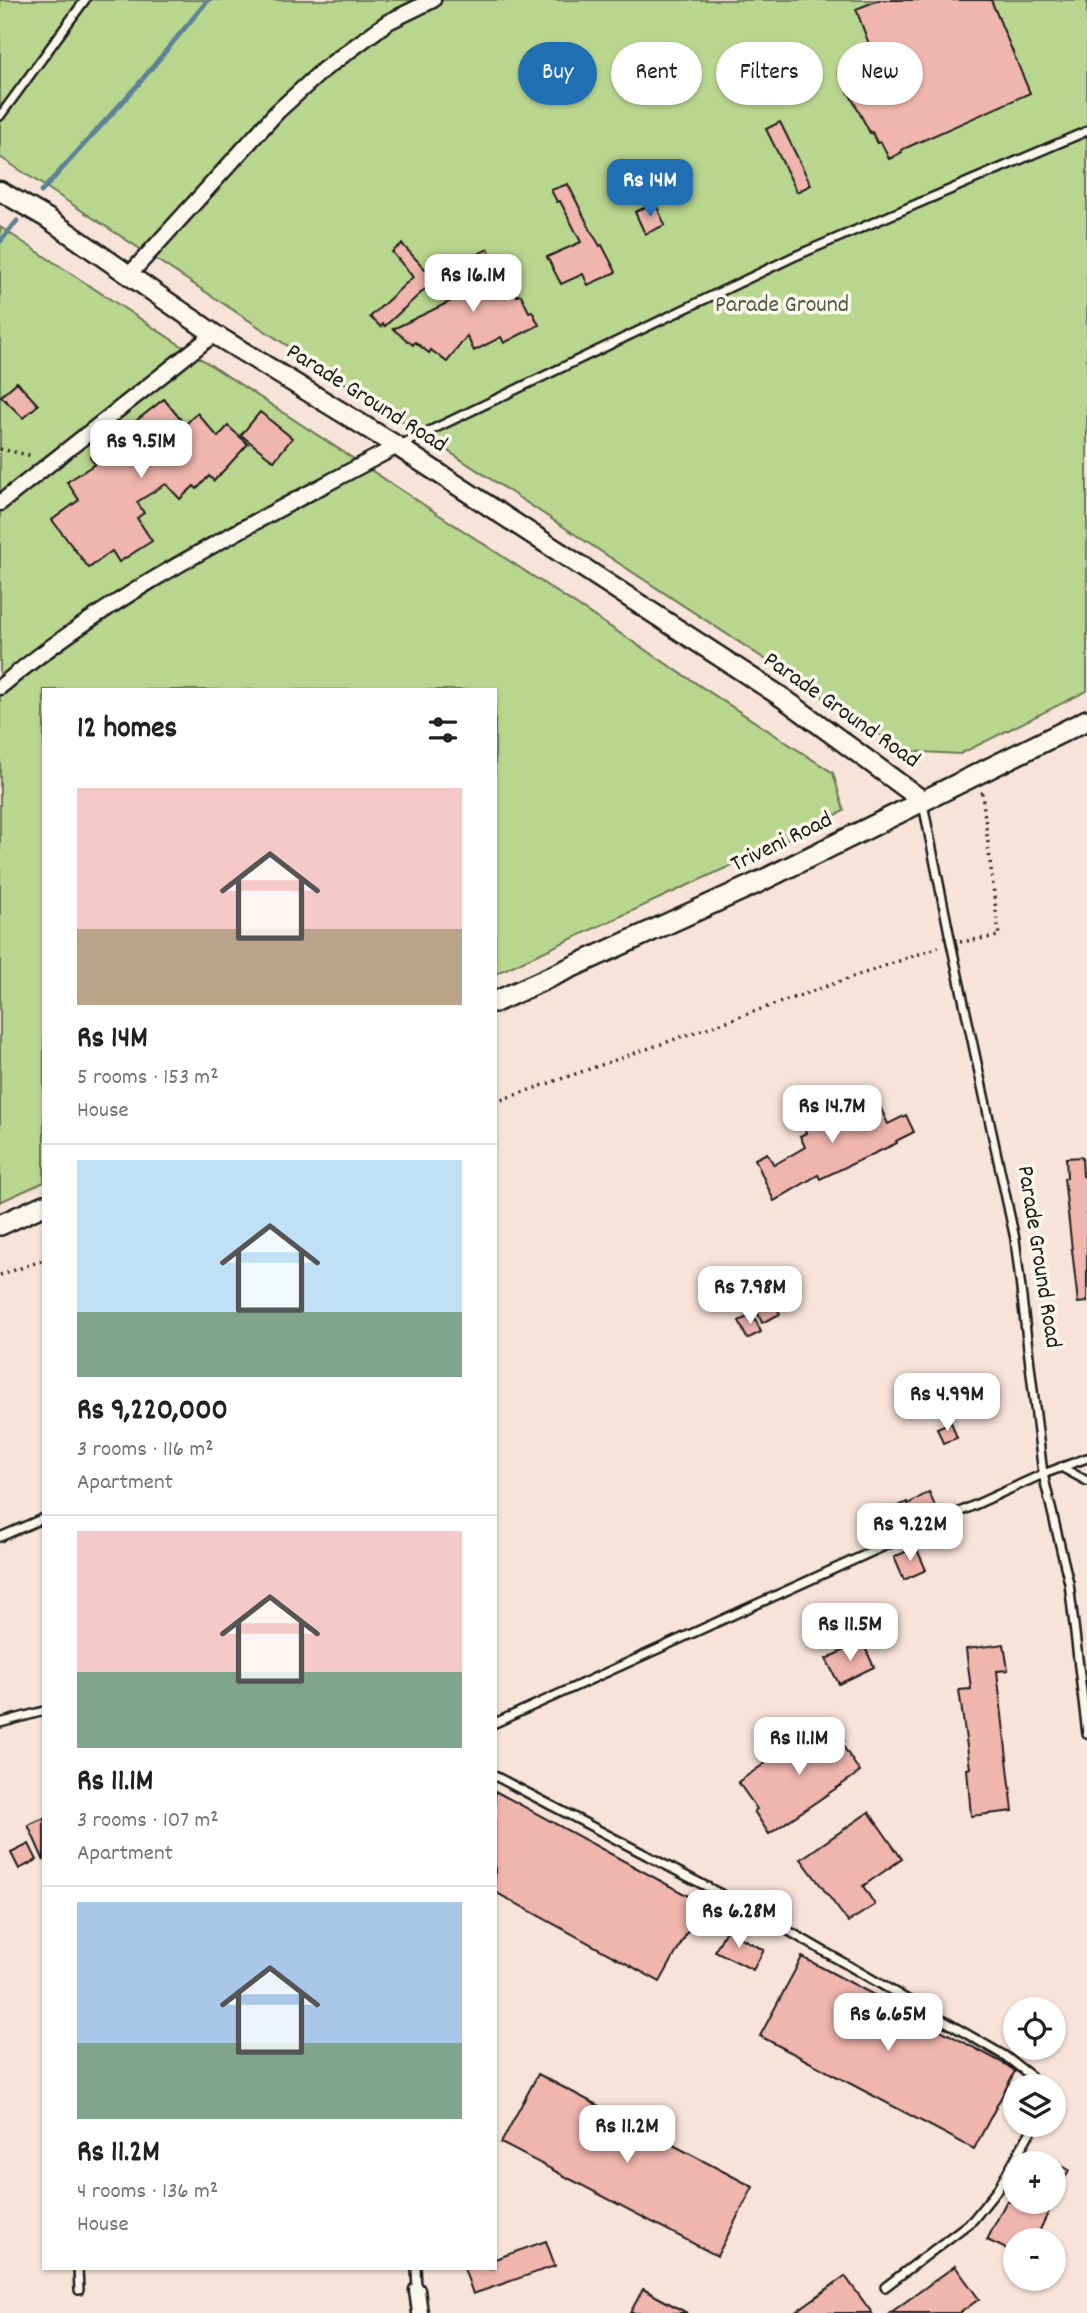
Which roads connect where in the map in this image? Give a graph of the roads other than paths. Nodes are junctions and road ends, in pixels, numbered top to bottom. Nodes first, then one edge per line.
1 (85, 0) edge
2 (433, 0) edge
3 (0, 116) edge
4 (1087, 131) edge
5 (2, 192) edge
6 (130, 274) junction
7 (214, 334) junction
8 (397, 446) junction
9 (0, 503) edge
10 (0, 687) edge
11 (1087, 720) edge
12 (922, 800) junction
13 (497, 1001) edge
14 (42, 1206) edge
15 (0, 1225) edge
16 (1087, 1458) edge
17 (1060, 1468) junction
18 (1043, 1474) junction
19 (1087, 1481) edge
20 (42, 1519) edge
21 (0, 1537) edge
22 (42, 1712) edge
23 (497, 1722) edge
24 (0, 1723) edge
25 (1087, 1734) edge
26 (497, 1777) edge
27 (1028, 2074) edge
28 (1028, 2137) edge
29 (78, 2270) edge
30 (416, 2270) edge
31 (885, 2287) dead end
32 (79, 2290) dead end
33 (417, 2290) joint
34 (420, 2313) edge

1 - 3 lane
2 - 6 street
4 - 8 lane
5 - 6 street, Parade Ground Road
6 - 7 street, Parade Ground Road
7 - 8 street, Parade Ground Road
7 - 9 street
8 - 10 street
8 - 12 street, Parade Ground Road
11 - 12 main road, Triveni Road
12 - 13 main road, Triveni Road
12 - 18 lane, Parade Ground Road
14 - 15 main road
16 - 17 lane
17 - 18 lane
17 - 19 lane
18 - 23 lane
18 - 25 lane, Parade Ground Road
20 - 21 lane
22 - 24 lane
26 - 27 lane
28 - 31 lane
29 - 32 lane
30 - 33 lane
33 - 34 street

